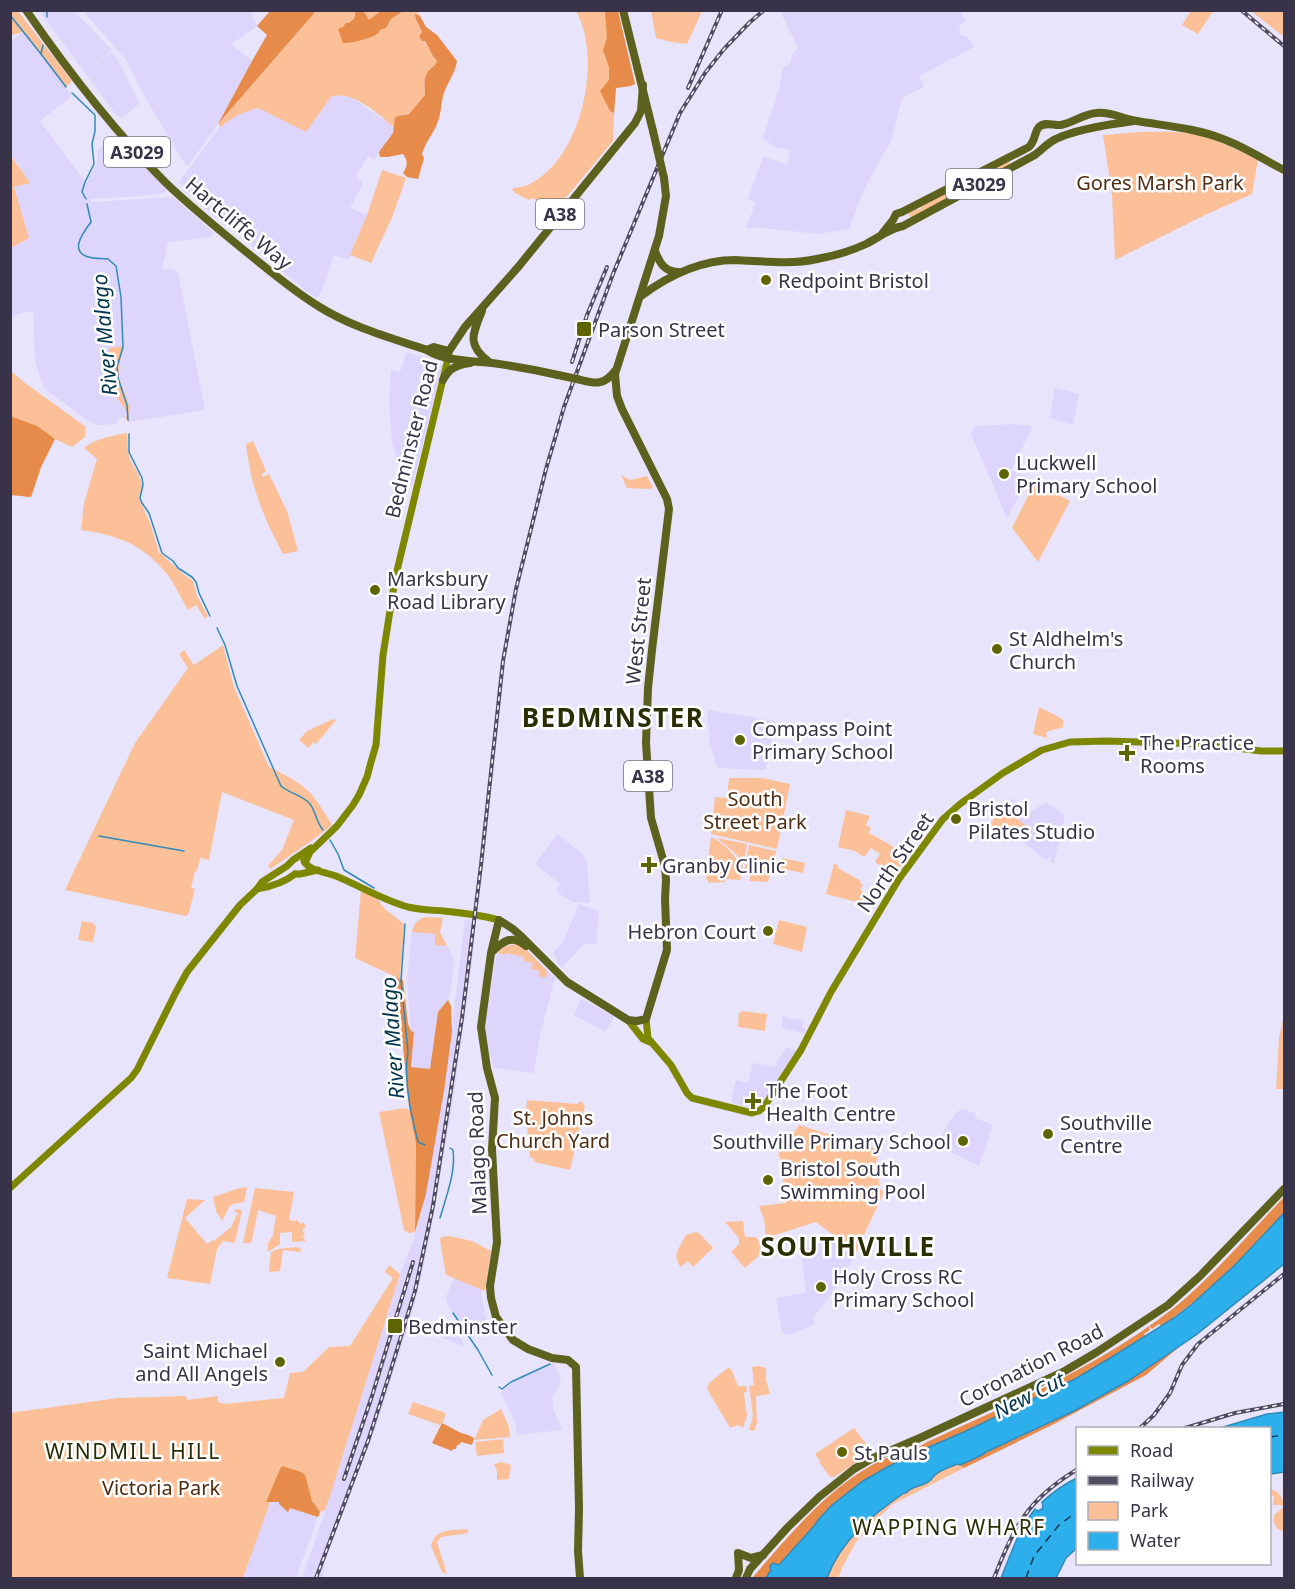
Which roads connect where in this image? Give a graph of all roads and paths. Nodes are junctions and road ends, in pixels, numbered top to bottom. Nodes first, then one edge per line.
1 (26, 10) edge
2 (624, 10) edge
3 (643, 86) junction
4 (1108, 115) junction
5 (1134, 121) junction
6 (635, 123) junction
7 (1049, 125) junction
8 (1105, 126) junction
9 (653, 131) junction
10 (1036, 135) junction
11 (1051, 142) junction
12 (1280, 168) edge
13 (900, 224) junction
14 (655, 251) junction
15 (683, 272) junction
16 (641, 296) junction
17 (484, 306) junction
18 (465, 327) junction
19 (472, 338) junction
20 (449, 355) junction
21 (476, 362) junction
22 (490, 363) junction
23 (615, 370) junction
24 (443, 380) junction
25 (601, 382) junction
26 (617, 396) junction
27 (1284, 751) edge
28 (316, 845) junction
29 (293, 861) junction
30 (305, 864) junction
31 (318, 870) junction
32 (297, 874) junction
33 (257, 889) junction
34 (499, 920) junction
35 (535, 949) junction
36 (491, 953) junction
37 (646, 1019) junction
38 (628, 1020) junction
39 (647, 1034) junction
40 (650, 1042) junction
41 (10, 1188) edge
42 (1284, 1189) edge
43 (763, 1555) junction
44 (750, 1569) junction
45 (580, 1578) edge
46 (737, 1578) edge
47 (746, 1578) edge

1 - 20 highway, Hartcliffe Way / A3029
2 - 3 highway, A38
3 - 6 highway, Bedminster Road / A38
3 - 9 highway, A38
4 - 5 highway, A3029
4 - 7 highway, A3029
4 - 8 highway
5 - 8 highway, A3029
5 - 12 highway, A3029
6 - 9 highway
6 - 17 highway, Bedminster Road / A38
7 - 10 highway, A3029
7 - 11 highway
8 - 11 highway, A3029
9 - 14 highway, A38, bridge
10 - 11 highway
10 - 13 highway, A3029
11 - 13 highway, A3029
13 - 15 highway, A3029
14 - 15 highway
14 - 16 highway, A38
15 - 16 highway, A3029
16 - 23 highway, A38
17 - 18 highway, Bedminster Road
17 - 19 highway, A38
18 - 19 highway
18 - 20 highway, Bedminster Road
19 - 22 highway
20 - 21 highway
20 - 24 main road, Bedminster Road
21 - 22 highway
21 - 24 highway
22 - 25 highway, bridge
23 - 25 highway
23 - 26 highway, West Street / A38
24 - 28 main road, Bedminster Road
25 - 26 highway, West Street / A38
26 - 37 highway, West Street / A38
27 - 40 main road, North Street
28 - 29 main road, Bedminster Road
28 - 30 main road, Bedminster Road
29 - 30 main road
29 - 32 main road
29 - 33 main road, Bedminster Road
30 - 31 main road
30 - 32 main road
31 - 32 main road
31 - 34 main road
32 - 33 main road
33 - 41 main road, Bedminster Road
34 - 35 highway
34 - 36 highway, Malago Road
35 - 36 highway
35 - 38 highway
36 - 45 highway, Malago Road
37 - 38 highway
37 - 39 main road
38 - 39 main road
38 - 40 main road
39 - 40 main road
42 - 43 highway, Coronation Road
43 - 44 highway, Coronation Road
43 - 46 highway
44 - 46 highway, Coronation Road
44 - 47 highway, Coronation Road

